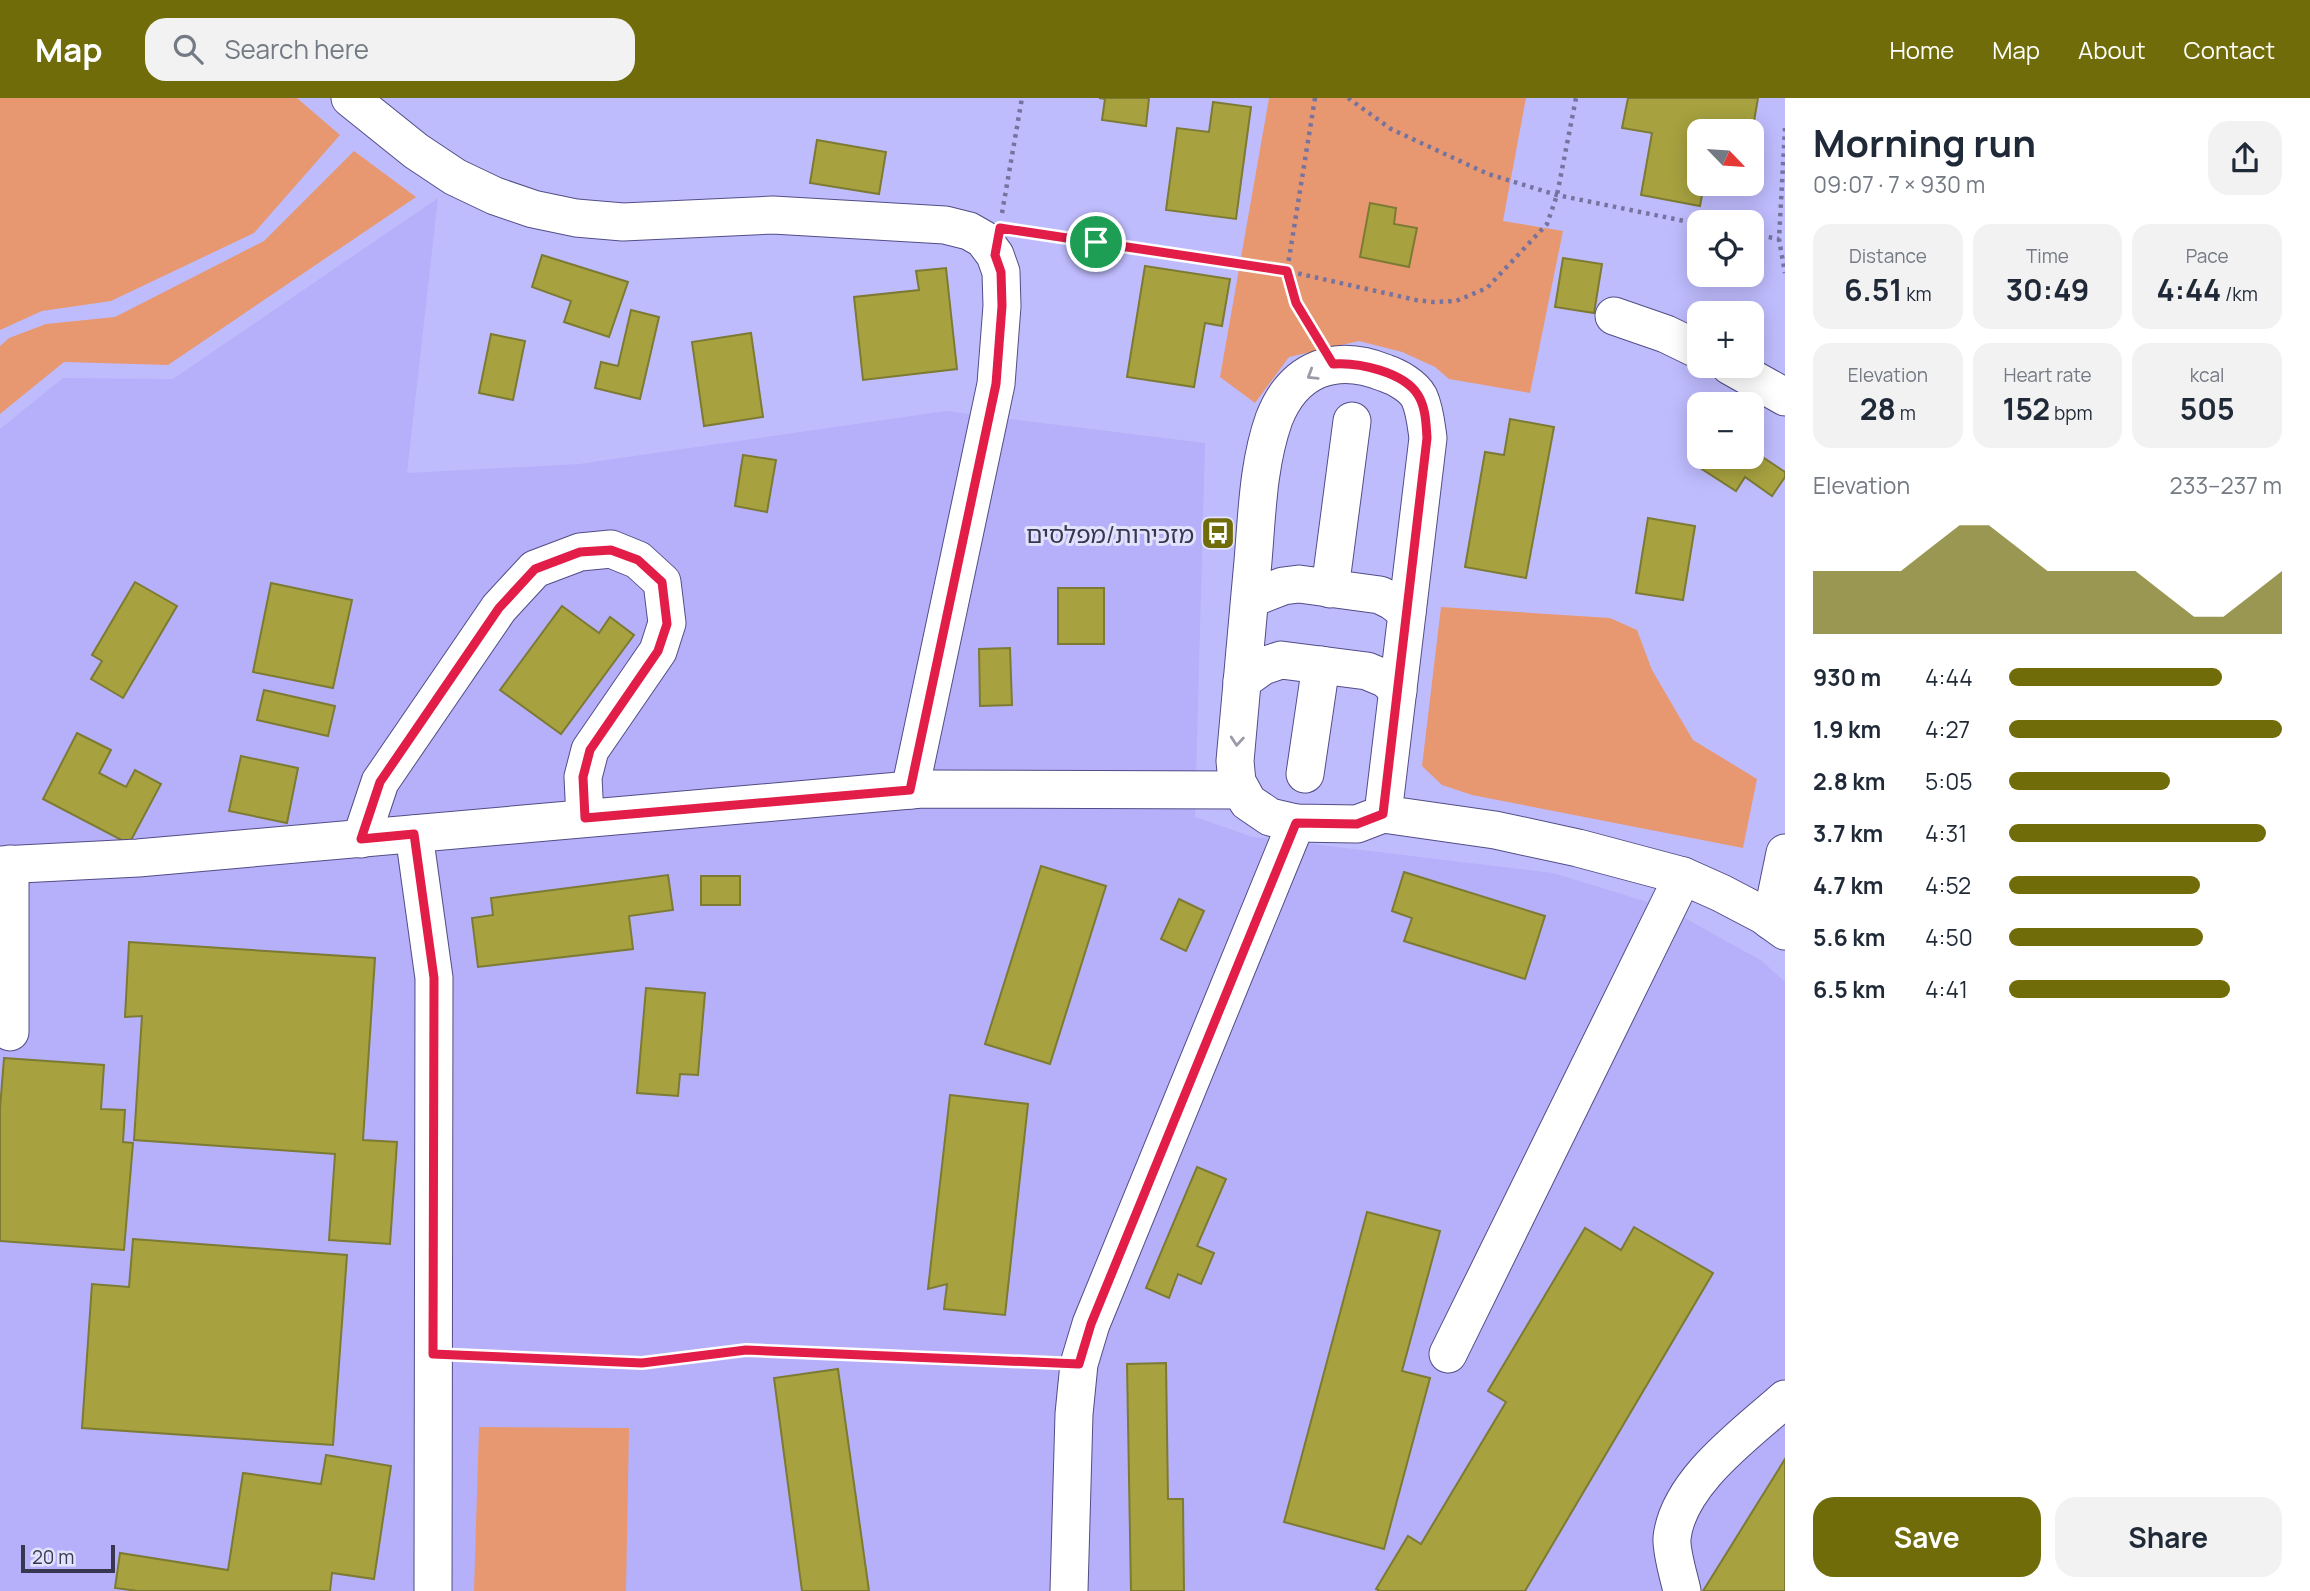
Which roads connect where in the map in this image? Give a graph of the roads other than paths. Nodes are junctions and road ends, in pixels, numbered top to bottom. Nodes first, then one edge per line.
1 (350, 98) edge
2 (1614, 316) dead end
3 (1687, 344) edge
4 (1751, 378) edge
5 (1785, 397) edge
6 (1352, 421) dead end
7 (1330, 589) junction
8 (1250, 599) junction
9 (1407, 612) junction
10 (1321, 665) junction
11 (1242, 681) junction
12 (1398, 691) junction
13 (1305, 774) dead end
14 (1241, 789) junction
15 (910, 790) junction
16 (1383, 814) junction
17 (585, 818) junction
18 (1296, 823) junction
19 (414, 834) junction
20 (361, 839) junction
21 (1785, 853) edge
22 (5, 864) edge
23 (1682, 876) junction
24 (1778, 926) edge
25 (10, 1032) dead end
26 (1448, 1354) dead end
27 (1785, 1399) edge
28 (433, 1591) edge
29 (1069, 1591) edge
30 (1682, 1591) edge

1 - 15 street
2 - 3 street
4 - 5 street
6 - 7 street
7 - 8 street
7 - 9 street
9 -> 8 street
8 - 11 street
9 - 12 street
10 - 11 street
10 - 12 street
10 - 13 street
11 -> 14 street
12 - 16 street
14 - 15 street
14 - 18 street
15 - 17 street
16 - 18 street
16 - 23 street
17 - 19 street
17 - 20 street
18 - 29 street
19 - 20 street
19 - 28 street
20 - 22 street
21 - 24 street
22 - 25 street
23 - 24 street
23 - 26 street
27 - 30 street

